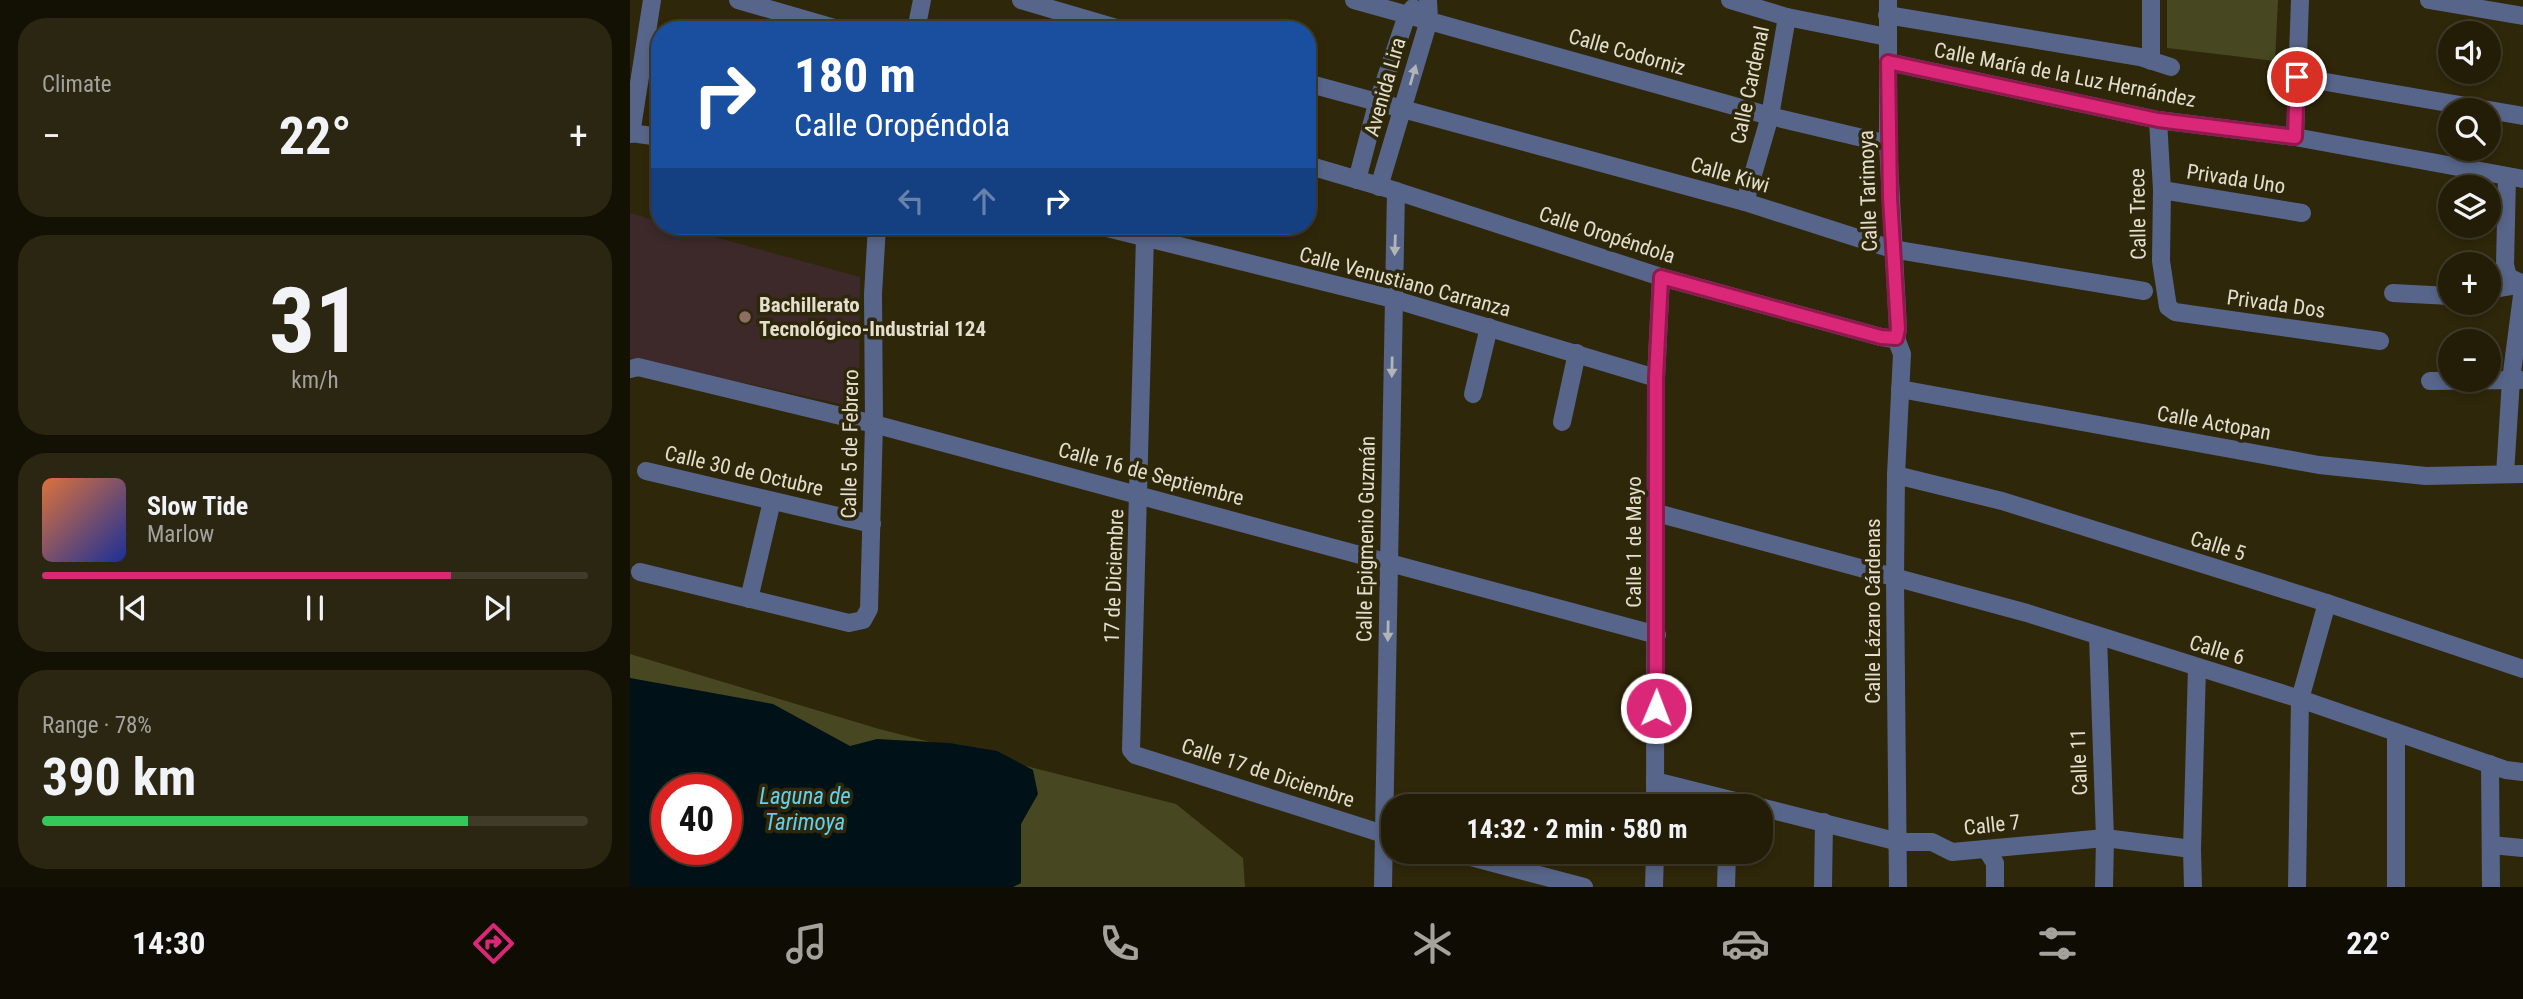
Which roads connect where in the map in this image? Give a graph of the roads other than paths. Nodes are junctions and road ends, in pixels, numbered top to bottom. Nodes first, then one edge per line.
1 (653, 0) edge
2 (738, 0) edge
3 (922, 0) edge
4 (1021, 0) edge
5 (1354, 0) edge
6 (1420, 0) edge
7 (1428, 0) edge
8 (1730, 0) edge
9 (2151, 0) edge
10 (2300, 0) edge
11 (2429, 0) edge
12 (1887, 8) edge
13 (1407, 15) junction
14 (2523, 16) edge
15 (1787, 17) junction
16 (1429, 20) junction
17 (810, 21) edge
18 (918, 21) edge
19 (1092, 21) edge
20 (1887, 37) junction
21 (2151, 61) junction
22 (1888, 62) junction
23 (2171, 66) dead end
24 (2297, 77) junction
25 (1316, 86) edge
26 (1377, 104) junction
27 (1403, 110) junction
28 (1770, 116) junction
29 (2523, 116) edge
30 (2158, 120) junction
31 (630, 133) edge
32 (651, 136) edge
33 (2295, 137) junction
34 (1888, 144) junction
35 (1316, 168) edge
36 (2515, 178) edge
37 (1357, 180) junction
38 (1388, 189) junction
39 (2162, 190) junction
40 (1745, 202) junction
41 (2302, 212) dead end
42 (876, 235) edge
43 (1140, 235) edge
44 (1145, 236) junction
45 (1892, 249) junction
46 (1661, 277) junction
47 (2523, 286) edge
48 (2501, 289) edge
49 (2144, 291) dead end
50 (2393, 293) dead end
51 (2438, 295) edge
52 (1393, 299) junction
53 (2168, 307) joint
54 (1489, 327) junction
55 (1895, 338) junction
56 (2380, 341) dead end
57 (1577, 354) junction
58 (631, 369) edge
59 (1656, 378) junction
60 (2517, 380) edge
61 (2430, 381) dead end
62 (1900, 389) junction
63 (1473, 394) dead end
64 (1562, 422) dead end
65 (874, 424) junction
66 (646, 471) dead end
67 (2514, 474) edge
68 (1896, 475) junction
69 (1140, 494) junction
70 (772, 501) junction
71 (1657, 513) junction
72 (872, 524) junction
73 (1389, 563) junction
74 (640, 572) dead end
75 (1895, 579) junction
76 (750, 599) junction
77 (2327, 603) junction
78 (1657, 635) junction
79 (2098, 636) junction
80 (2197, 667) junction
81 (2523, 669) edge
82 (2300, 699) junction
83 (2396, 733) junction
84 (1131, 750) joint
85 (2490, 764) junction
86 (2523, 772) edge
87 (1655, 781) junction
88 (1389, 794) edge
89 (1655, 794) edge
90 (1699, 794) edge
91 (1896, 802) junction
92 (1773, 810) edge
93 (1824, 822) junction
94 (1381, 833) edge
95 (2105, 838) junction
96 (1899, 842) junction
97 (1932, 842) junction
98 (2491, 845) junction
99 (2523, 848) edge
100 (1986, 849) junction
101 (2192, 849) junction
102 (1386, 864) edge
103 (1497, 864) edge
104 (1655, 864) edge
105 (1727, 864) edge
106 (1383, 887) edge
107 (1584, 887) edge
108 (1654, 887) edge
109 (1726, 887) edge
110 (1823, 887) edge
111 (1898, 887) edge
112 (1996, 887) edge
113 (2104, 887) edge
114 (2193, 887) edge
115 (2297, 887) edge
116 (2396, 887) edge
117 (2491, 887) edge

1 - 31 street
2 - 17 street
3 - 18 street
4 - 19 street
5 - 13 street, Calle Codorniz
6 - 13 street, Avenida Lira
7 - 16 street, Avenida Lira
8 - 15 street
9 - 21 street
10 - 24 street
11 - 14 street
12 - 20 street, Calle Tarimoya
12 - 21 street
13 - 16 street, Calle Codorniz
13 - 26 street, Avenida Lira
15 - 20 street
15 - 28 street, Calle Cardenal
27 -> 16 street, Avenida Lira
16 - 28 street, Calle Codorniz
20 - 22 street, Calle Tarimoya
21 - 23 street
22 - 30 street, Calle María de la Luz Hernández
22 - 34 street, Calle Tarimoya
24 - 29 street
24 - 33 street
25 - 26 street, Calle Kiwi
26 - 27 street, Calle Kiwi
26 - 37 street, Avenida Lira
27 - 38 street, Avenida Lira
27 - 40 street, Calle Kiwi
28 - 34 street, Calle Codorniz
28 - 40 street, Calle Cardenal
30 - 33 street, Calle María de la Luz Hernández
30 - 39 street, Calle Trece
31 - 32 street
33 - 36 street, Calle María de la Luz Hernández
34 - 45 street, Calle Tarimoya
35 - 37 street, Calle Oropéndola
36 - 47 street
37 - 38 street, Calle Oropéndola
38 - 46 street, Calle Oropéndola
38 -> 52 street, Calle Epigmenio Guzmán
39 - 41 street, Privada Uno
39 - 53 street, Calle Trece
40 - 45 street, Calle Kiwi
42 - 65 street, Calle 5 de Febrero
43 - 44 street, Calle Venustiano Carranza
44 - 52 street, Calle Venustiano Carranza
44 - 69 street, 17 de Diciembre
45 - 49 street, Calle Kiwi
45 - 55 street, Calle Tarimoya
46 - 55 street, Calle Oropéndola
46 - 59 street, Calle 1 de Mayo
47 - 48 street
47 - 60 street
50 - 51 street
52 - 54 street, Calle Venustiano Carranza
52 -> 73 street, Calle Epigmenio Guzmán
53 - 56 street, Privada Dos
54 - 57 street, Calle Venustiano Carranza
54 - 63 street
55 - 62 street, Calle Lázaro Cárdenas
57 - 59 street, Calle Venustiano Carranza
57 - 64 street
58 - 65 street, Calle 16 de Septiembre
59 - 71 street, Calle 1 de Mayo
60 - 61 street
60 - 67 street
62 - 67 street, Calle Actopan
62 - 68 street, Calle Lázaro Cárdenas
65 - 69 street, Calle 16 de Septiembre
65 - 72 street, Calle 5 de Febrero
66 - 70 street, Calle 30 de Octubre
68 - 75 street, Calle Lázaro Cárdenas
68 - 77 street, Calle 5
69 - 73 street, Calle 16 de Septiembre
69 - 84 street, 17 de Diciembre
70 - 72 street, Calle 30 de Octubre
70 - 76 street
71 - 75 street, Calle 6
71 - 78 street, Calle 1 de Mayo
72 - 76 street, Calle 5 de Febrero
73 - 78 street, Calle 16 de Septiembre
73 -> 88 street, Calle Epigmenio Guzmán
74 - 76 street
75 - 79 street, Calle 6
75 - 91 street, Calle Lázaro Cárdenas
77 - 81 street, Calle 5
77 - 82 street
78 - 87 street, Calle 1 de Mayo
79 - 80 street, Calle 6
79 - 95 street, Calle 11
80 - 82 street, Calle 6
80 - 101 street
82 - 83 street, Calle 6
82 - 115 street
83 - 85 street, Calle 6
83 - 116 street
84 - 94 street, Calle 17 de Diciembre
85 - 86 street, Calle 6
85 - 98 street
87 - 89 street, Calle 1 de Mayo
87 - 90 street, Calle 7
91 - 96 street, Calle Lázaro Cárdenas
91 - 97 street
92 - 93 street, Calle 7
93 - 96 street, Calle 7
93 - 110 street
95 - 100 street, Calle 7
95 - 101 street, Calle 7
95 - 113 street, Calle 11
96 - 97 street, Calle 7
96 - 111 street, Calle Lázaro Cárdenas
97 - 100 street, Calle 7
98 - 99 street
98 - 117 street
100 - 112 street
101 - 114 street
102 - 106 street, Calle Epigmenio Guzmán
103 - 107 street
104 - 108 street
105 - 109 street

